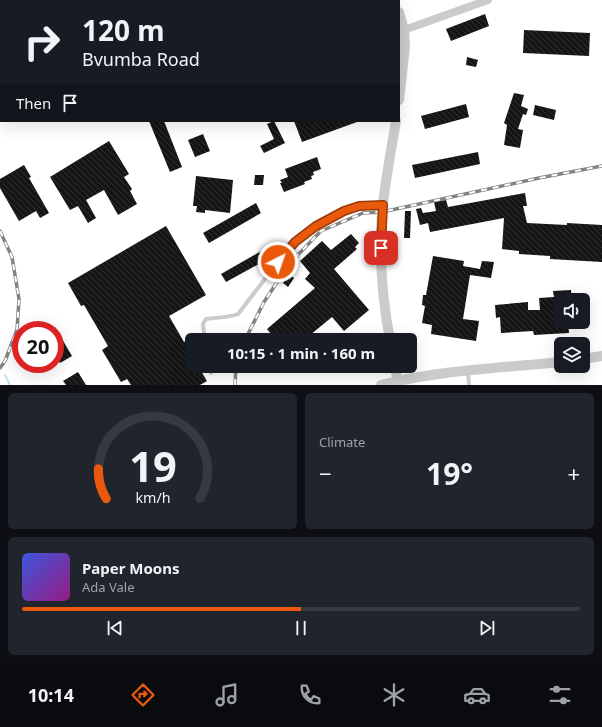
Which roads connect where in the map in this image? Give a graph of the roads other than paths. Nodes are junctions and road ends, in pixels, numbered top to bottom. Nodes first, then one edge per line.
1 (488, 0) edge
2 (400, 16) edge
3 (404, 30) junction
4 (400, 93) edge
5 (396, 122) edge
6 (383, 205) junction
7 (204, 333) edge
8 (389, 333) edge
9 (602, 356) edge
10 (590, 358) edge
11 (554, 363) edge
12 (467, 370) junction
13 (396, 373) edge
14 (398, 383) edge
15 (381, 385) edge
16 (469, 385) edge

1 - 3 street
2 - 3 street
3 - 4 street
5 - 6 street
6 - 7 lane
6 - 8 street
9 - 10 street
11 - 12 street
12 - 14 street
12 - 16 lane
13 - 14 street
14 - 15 street

